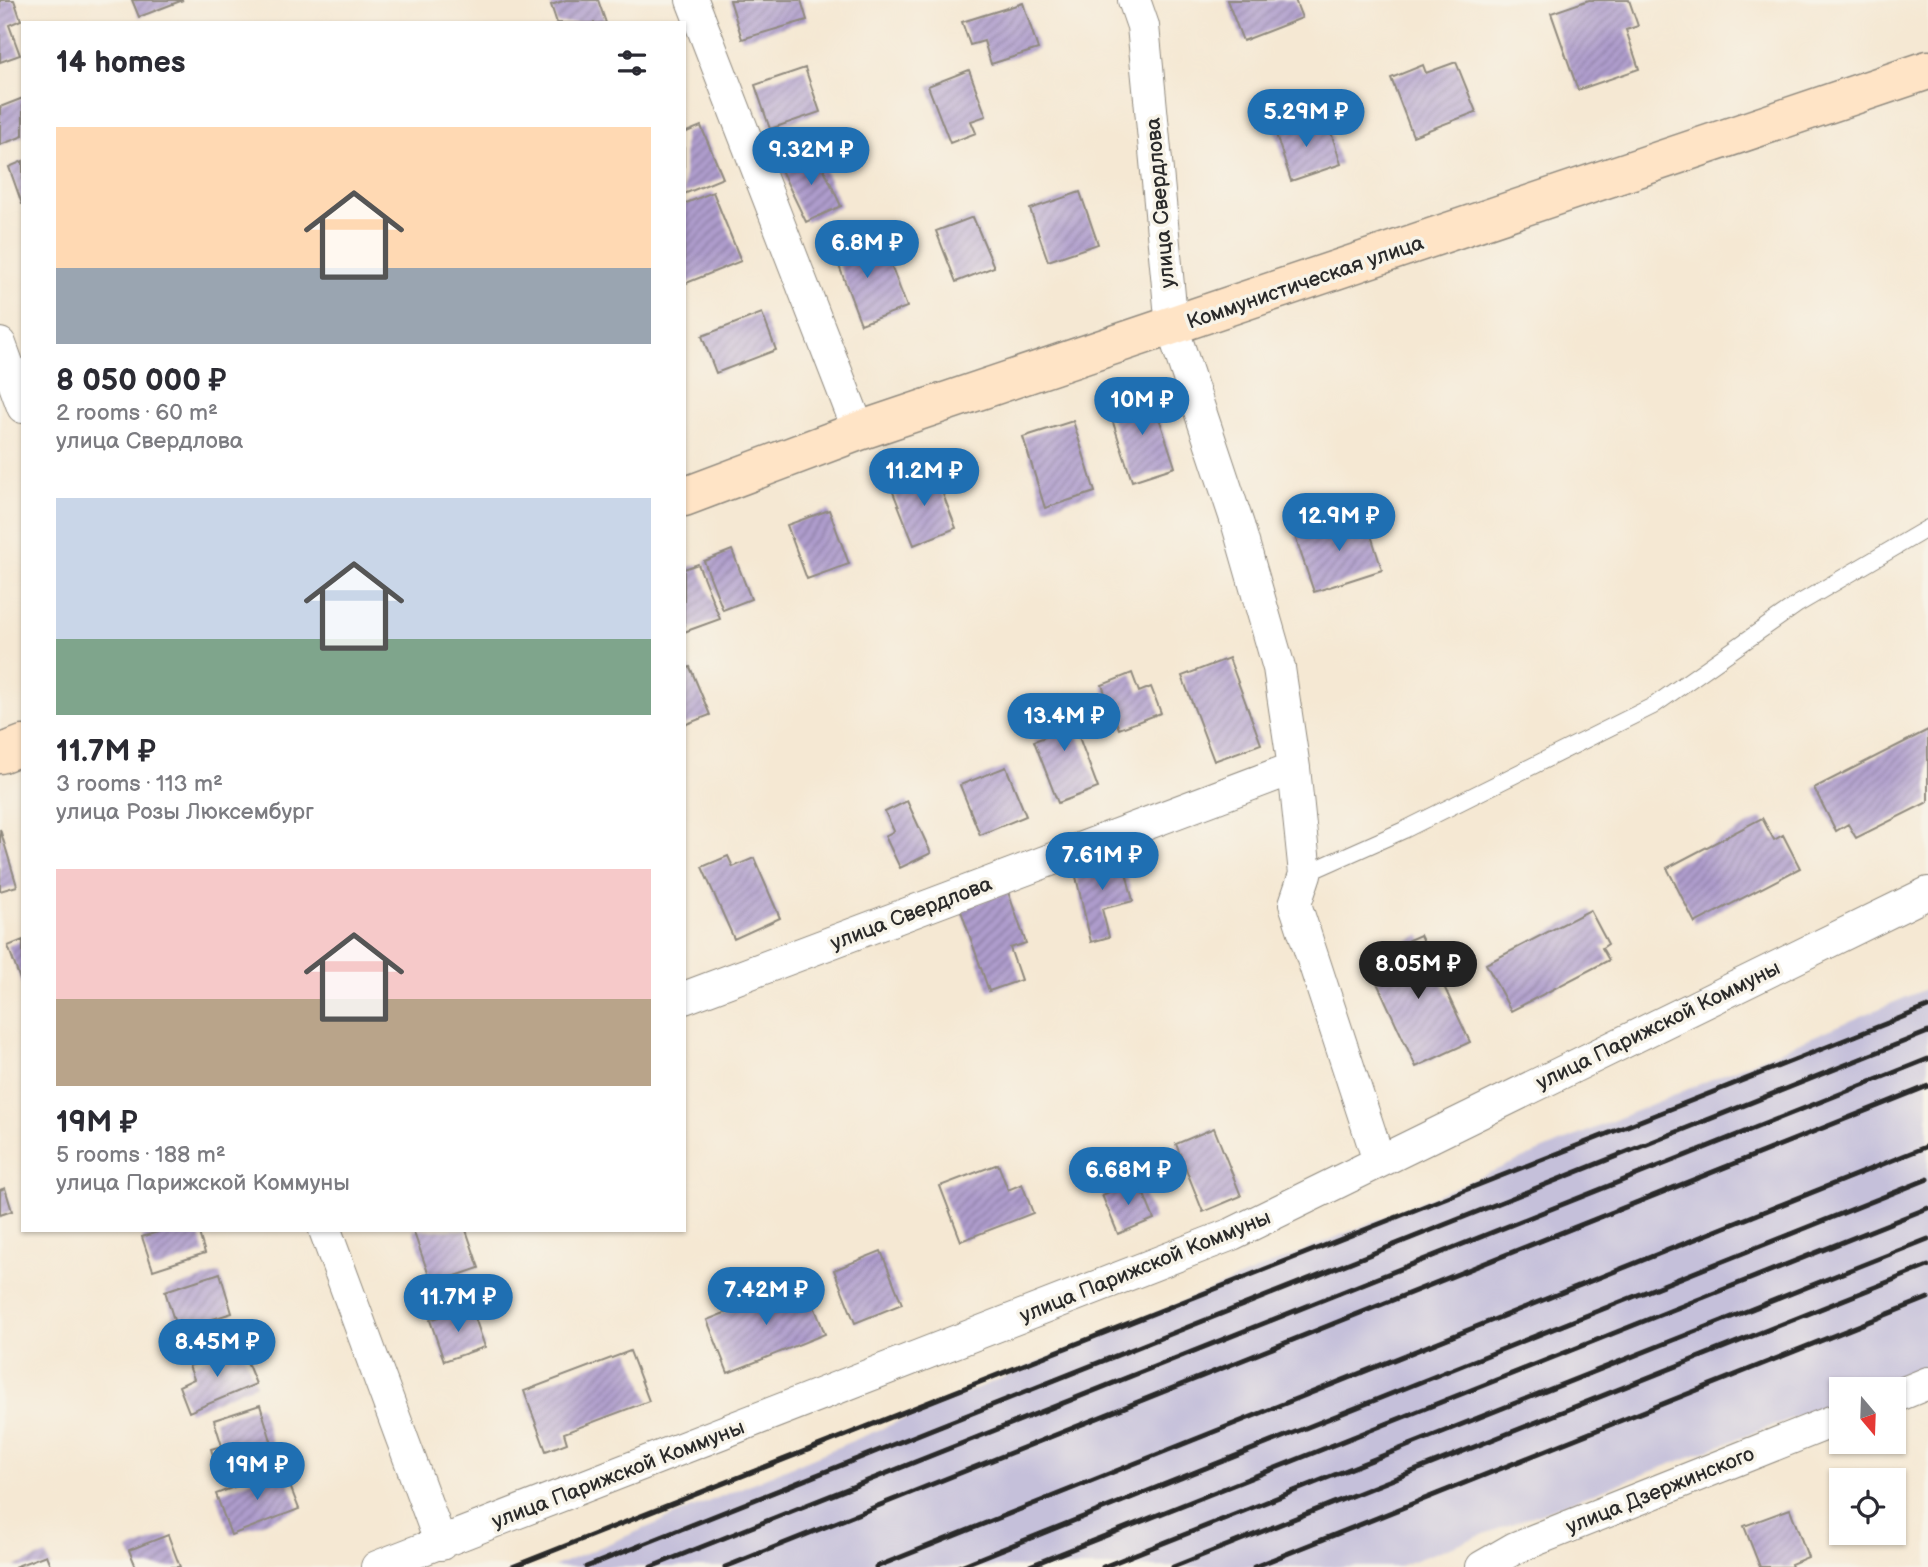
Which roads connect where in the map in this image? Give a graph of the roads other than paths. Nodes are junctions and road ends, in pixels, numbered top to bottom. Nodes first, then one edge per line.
1 (692, 0) edge
2 (1134, 0) edge
3 (1928, 70) edge
4 (1172, 327) junction
5 (0, 344) edge
6 (21, 402) edge
7 (859, 431) junction
8 (686, 496) edge
9 (1928, 528) edge
10 (21, 746) edge
11 (0, 754) edge
12 (1294, 768) junction
13 (1305, 874) junction
14 (1928, 894) edge
15 (686, 997) edge
16 (1379, 1161) junction
17 (326, 1232) edge
18 (1928, 1383) edge
19 (1906, 1392) edge
20 (1829, 1423) edge
21 (441, 1544) junction
22 (377, 1567) edge
23 (1482, 1567) edge

1 - 7 street
2 - 4 street, улица Свердлова
3 - 4 street, Коммунистическая улица
4 - 7 street, Коммунистическая улица
4 - 12 street, улица Свердлова
5 - 6 street
7 - 8 street, Коммунистическая улица
9 - 13 lane
10 - 11 street
12 - 13 street, улица Свердлова
12 - 15 street, улица Свердлова
13 - 16 street, улица Свердлова
14 - 16 street, улица Парижской Коммуны
16 - 21 street, улица Парижской Коммуны
17 - 21 street
18 - 19 street
20 - 23 street, улица Дзержинского
21 - 22 street, улица Парижской Коммуны

